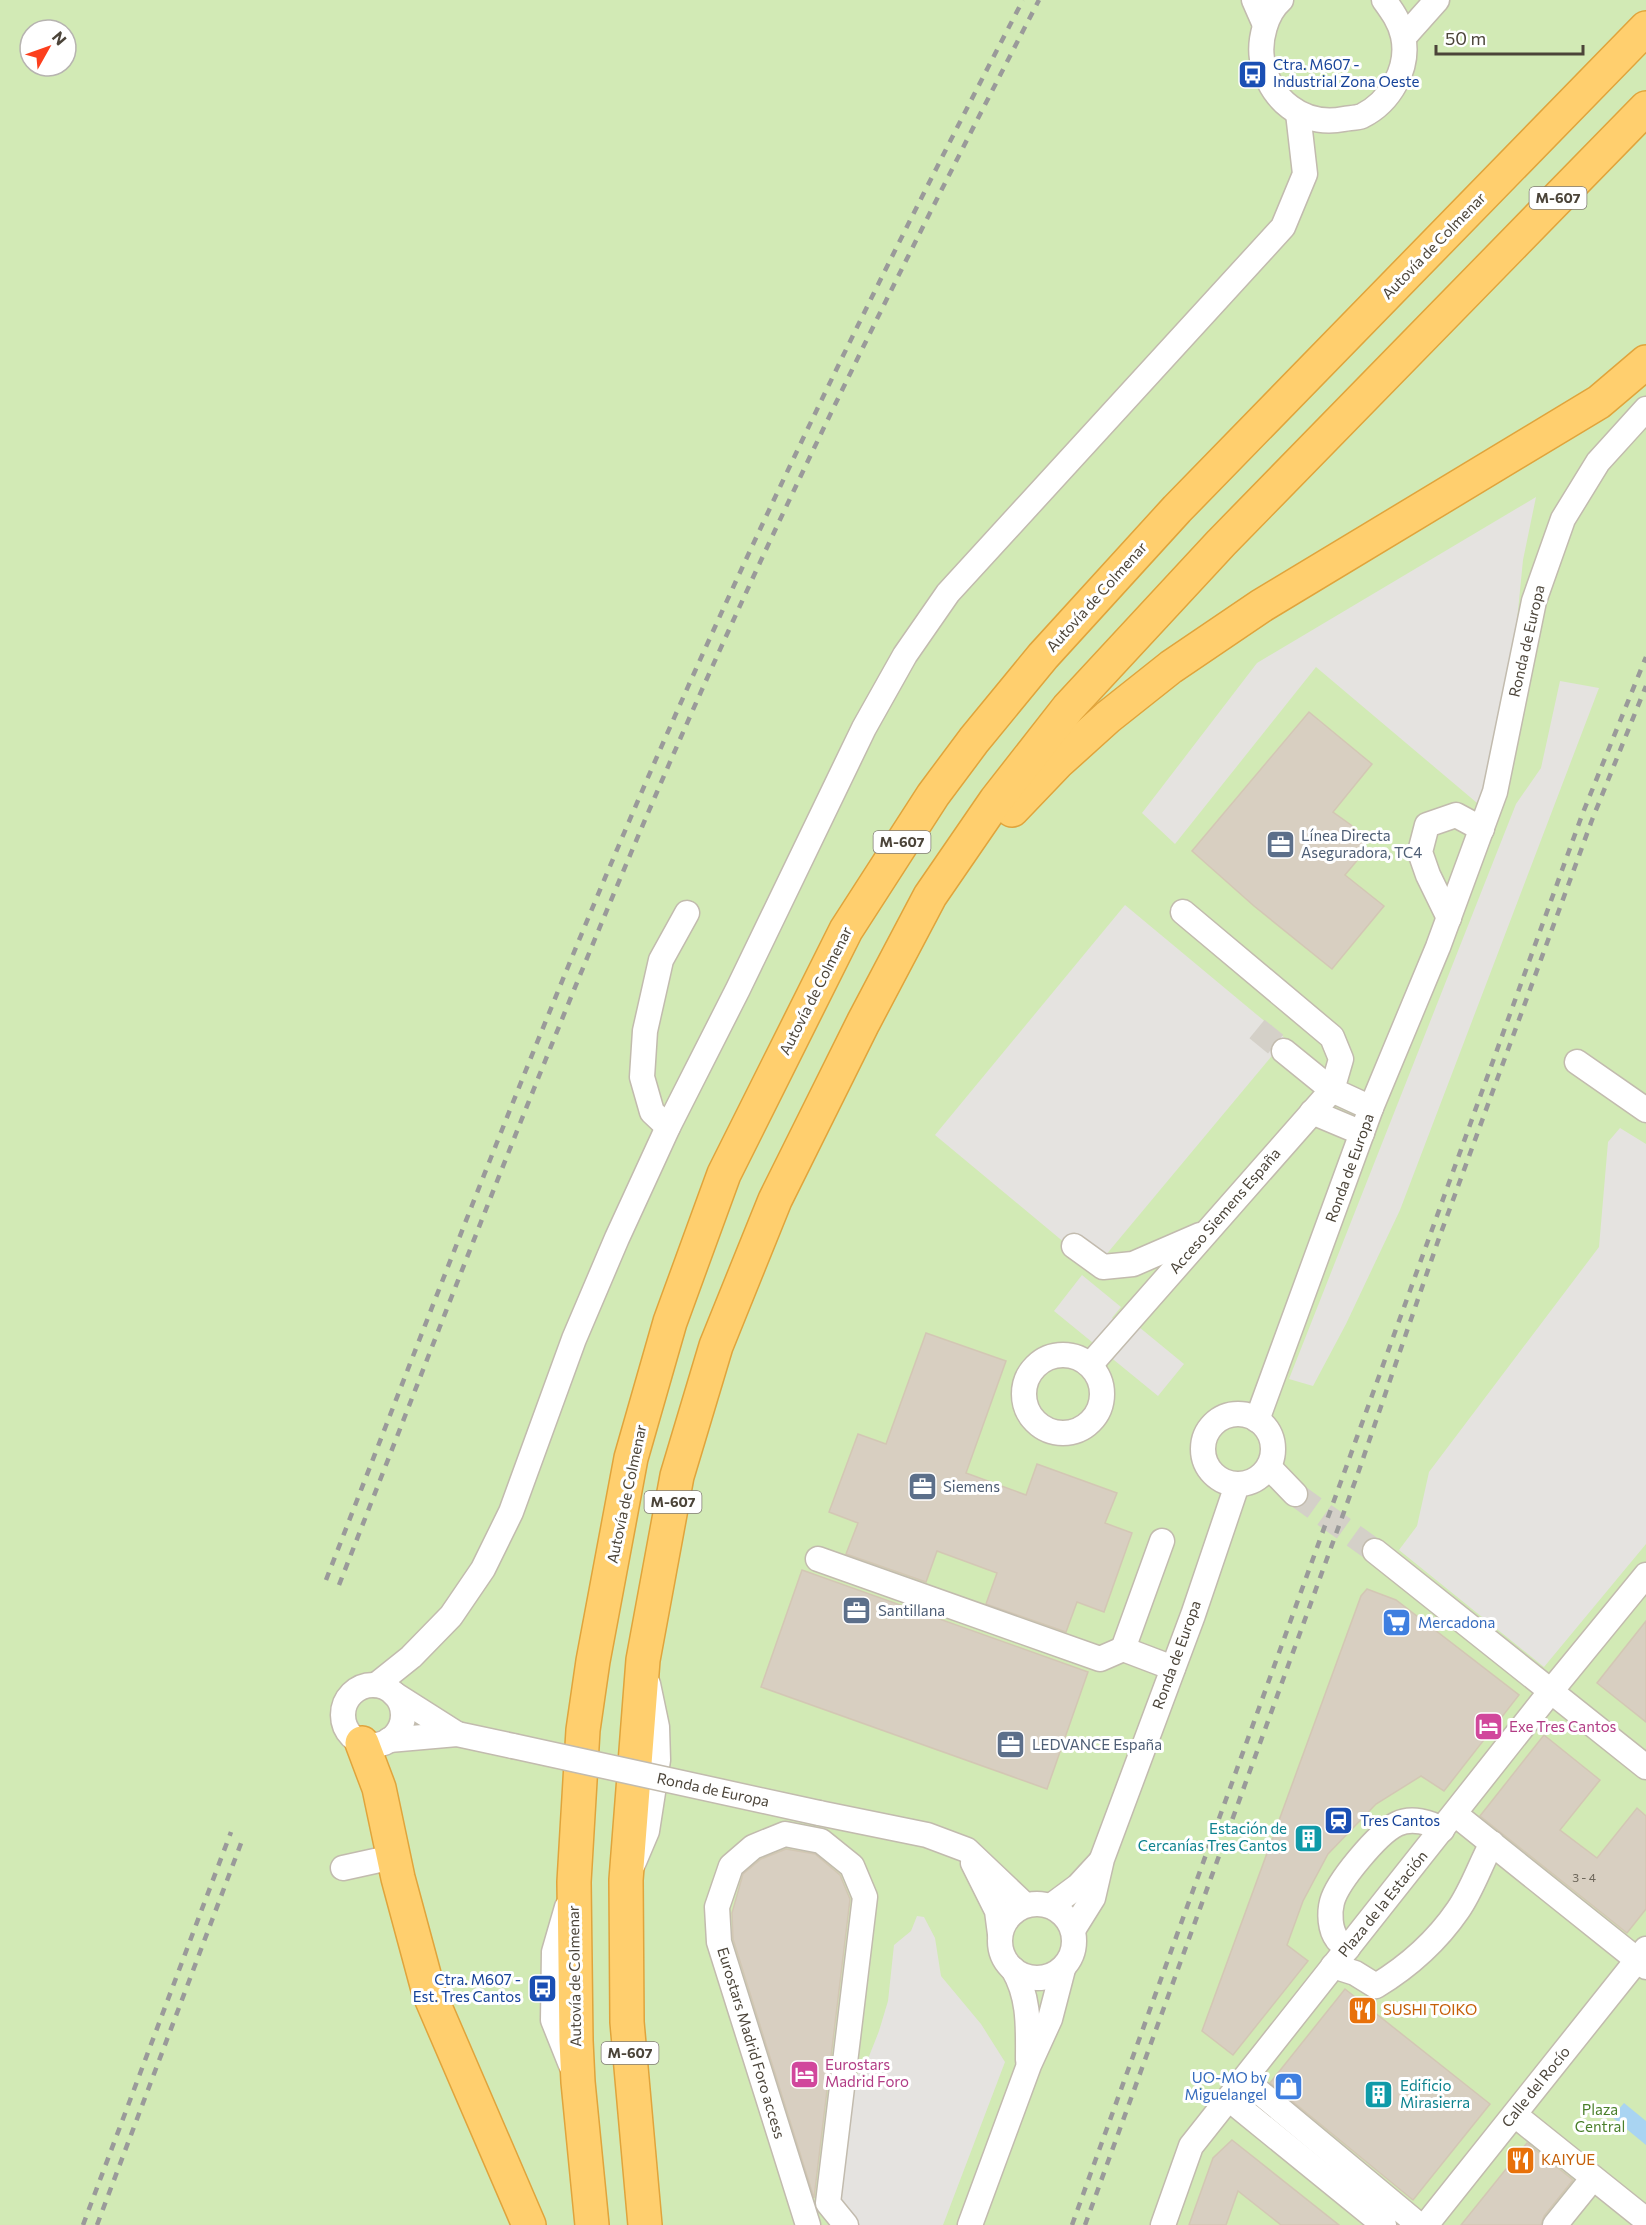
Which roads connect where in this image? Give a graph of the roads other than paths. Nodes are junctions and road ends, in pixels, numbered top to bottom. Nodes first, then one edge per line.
1 (1254, 0) edge
2 (1281, 0) edge
3 (1384, 0) edge
4 (1437, 0) edge
5 (1265, 25) junction
6 (1646, 28) edge
7 (1404, 37) junction
8 (1646, 108) edge
9 (1298, 113) junction
10 (1646, 362) edge
11 (1646, 409) edge
12 (1482, 829) junction
13 (1428, 875) junction
14 (1462, 882) junction
15 (1183, 912) dead end
16 (687, 913) dead end
17 (1449, 918) junction
18 (888, 974) junction
19 (1284, 1051) tunnel mouth
20 (1577, 1062) dead end
21 (1332, 1090) junction
22 (1371, 1108) junction
23 (1646, 1110) edge
24 (1312, 1112) junction
25 (668, 1127) junction
26 (1362, 1133) junction
27 (1206, 1233) junction
28 (1074, 1246) dead end
29 (1090, 1365) dead end
30 (1257, 1420) junction
31 (1269, 1467) junction
32 (1237, 1485) junction
33 (1295, 1494) tunnel mouth
34 (1162, 1541) dead end
35 (1375, 1551) tunnel mouth
36 (818, 1559) dead end
37 (1646, 1575) edge
38 (1123, 1649) junction
39 (1173, 1668) junction
40 (385, 1690) junction
41 (1551, 1691) junction
42 (457, 1734) junction
43 (376, 1742) junction
44 (1646, 1767) edge
45 (1449, 1822) junction
46 (1492, 1843) junction
47 (967, 1850) junction
48 (393, 1857) junction
49 (1102, 1859) junction
50 (343, 1868) dead end
51 (1025, 1905) junction
52 (1051, 1906) junction
53 (1073, 1930) junction
54 (1000, 1934) junction
55 (1340, 1957) junction
56 (1643, 1959) edge
57 (1012, 1969) junction
58 (1063, 1969) junction
59 (1029, 2066) junction
60 (1245, 2080) junction
61 (1229, 2099) junction
62 (1515, 2115) junction
63 (1593, 2178) junction
64 (1646, 2220) edge
65 (529, 2225) edge
66 (592, 2225) edge
67 (645, 2225) edge
68 (808, 2225) edge
69 (846, 2225) edge
70 (970, 2225) edge
71 (1163, 2225) edge
72 (1384, 2225) edge
73 (1419, 2225) edge
74 (1426, 2225) edge
75 (1556, 2225) edge

1 - 5 street
2 - 5 street
3 - 7 street
4 - 7 street
5 - 9 street
6 - 66 highway, Autovía de Colmenar / M-607
7 - 9 street
8 - 18 highway, M-607
9 - 25 street
10 - 18 highway
11 - 12 street, Ronda de Europa
12 - 13 street
12 - 14 street, Ronda de Europa
13 - 14 street
13 - 17 street
14 - 17 street, Ronda de Europa
15 - 21 street
16 - 25 street
17 - 22 street, Ronda de Europa
18 - 67 highway, M-607
19 - 21 street
20 - 23 street
21 - 22 street
21 - 24 street, Acceso Siemens España
22 - 26 street, Ronda de Europa
24 - 26 street
24 - 27 street, Acceso Siemens España
25 - 40 street
26 - 30 street, Ronda de Europa
27 - 28 street
27 - 29 street, Acceso Siemens España
30 - 31 street
30 - 32 street
31 - 32 street
31 - 33 street
32 - 39 street, Ronda de Europa
34 - 38 street
35 - 41 street
36 - 38 street
37 - 41 street, Plaza de la Estación
38 - 39 street
39 - 49 street, Ronda de Europa
40 - 42 street, Ronda de Europa
40 - 43 street
40 - 43 street
41 - 44 street
41 - 45 street, Plaza de la Estación
42 - 43 street, Ronda de Europa
42 - 47 street, Ronda de Europa, bridge
43 - 48 highway
45 - 46 street
45 - 55 street, Plaza de la Estación
45 - 55 street
46 - 55 street, Plaza de la Estación
46 - 56 street
47 - 51 street, Ronda de Europa
47 - 54 street
48 - 50 street
48 - 65 highway
49 - 52 street, Ronda de Europa
49 - 53 street, Ronda de Europa
51 - 52 street
51 - 54 street
52 - 53 street
53 - 58 street
54 - 57 street
55 - 60 street, Plaza de la Estación
56 - 62 street, Calle del Rocío
57 - 58 street
57 - 59 street
58 - 59 street
59 - 70 street
60 - 61 street, Plaza de la Estación
60 - 73 street
61 - 71 street, Plaza de la Estación
61 - 72 street
62 - 63 street
62 - 74 street, Calle del Rocío
63 - 64 street
63 - 75 street
68 - 69 street, Eurostars Madrid Foro access

